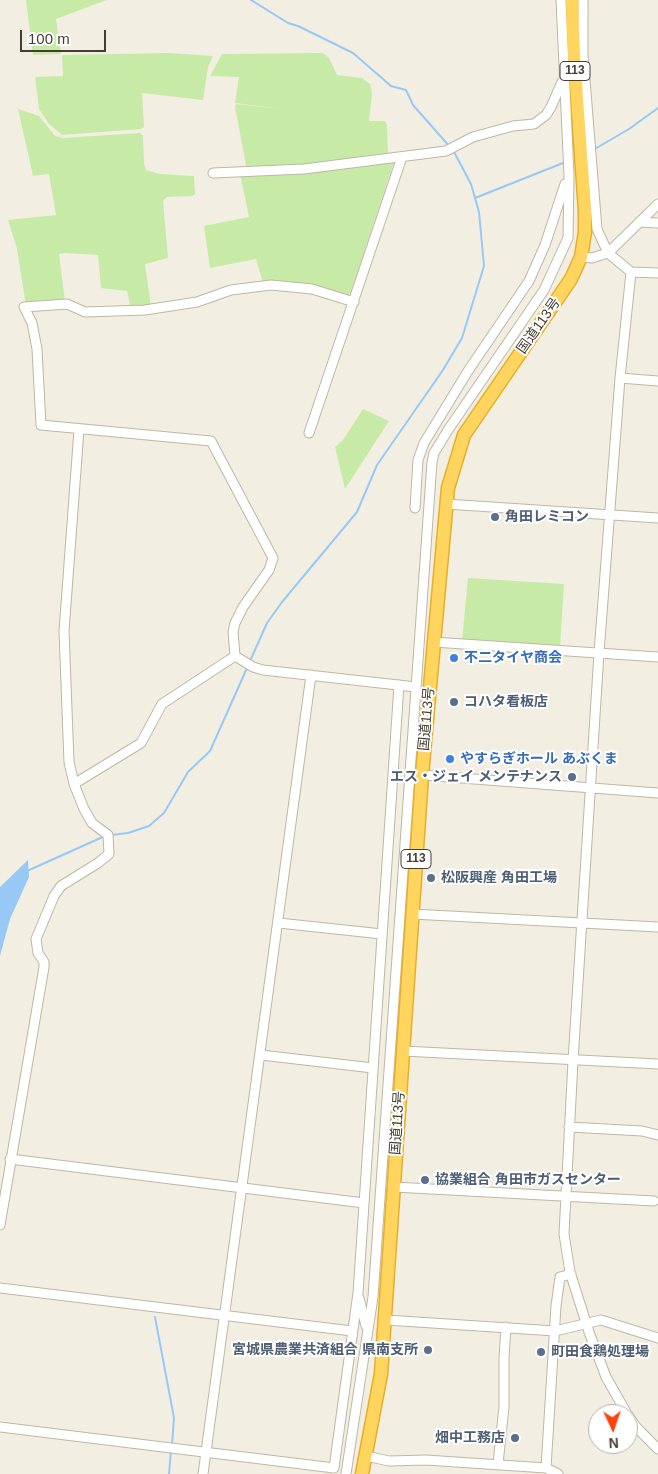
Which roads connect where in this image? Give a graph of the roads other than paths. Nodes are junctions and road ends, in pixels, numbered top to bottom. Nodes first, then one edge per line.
1 (562, 0) edge
2 (572, 0) edge
3 (583, 0) edge
4 (563, 77) junction
5 (577, 103) junction
6 (402, 157) junction
7 (213, 173) dead end
8 (569, 175) junction
9 (658, 204) edge
10 (639, 222) junction
11 (658, 223) edge
12 (608, 253) junction
13 (581, 257) junction
14 (631, 272) junction
15 (658, 273) edge
16 (354, 302) junction
17 (620, 378) junction
18 (658, 381) edge
19 (80, 430) junction
20 (309, 433) dead end
21 (446, 504) junction
22 (415, 508) dead end
23 (609, 516) junction
24 (658, 518) edge
25 (433, 642) junction
26 (600, 653) junction
27 (235, 656) junction
28 (658, 657) edge
29 (311, 676) junction
30 (399, 686) junction
31 (416, 687) junction
32 (422, 775) junction
33 (74, 784) junction
34 (590, 788) junction
35 (658, 793) edge
36 (412, 914) junction
37 (279, 923) junction
38 (582, 924) junction
39 (658, 928) edge
40 (382, 934) junction
41 (403, 1051) junction
42 (261, 1054) junction
43 (573, 1061) junction
44 (658, 1064) edge
45 (373, 1068) junction
46 (569, 1126) junction
47 (658, 1135) edge
48 (10, 1159) junction
49 (394, 1187) junction
50 (242, 1188) junction
51 (567, 1195) junction
52 (654, 1201) dead end
53 (364, 1202) junction
54 (0, 1225) edge
55 (571, 1274) junction
56 (0, 1288) edge
57 (358, 1293) junction
58 (225, 1316) junction
59 (386, 1320) junction
60 (586, 1323) junction
61 (506, 1328) junction
62 (352, 1331) junction
63 (367, 1331) junction
64 (555, 1331) junction
65 (658, 1338) edge
66 (622, 1404) edge
67 (0, 1427) edge
68 (638, 1429) edge
69 (658, 1449) edge
70 (206, 1452) junction
71 (498, 1464) junction
72 (362, 1467) edge
73 (546, 1468) junction
74 (323, 1471) edge
75 (203, 1474) edge
76 (346, 1474) edge
77 (558, 1474) edge

1 - 4 street
2 - 5 highway, 国道113号 / 113
3 - 12 street
4 - 5 street
4 - 6 street
4 - 8 street
5 - 13 highway, 国道113号 / 113
6 - 7 street
6 - 16 street
8 - 22 street
8 - 31 street
9 - 10 street
10 - 11 street
10 - 12 street
12 - 13 street
12 - 14 street
13 - 21 highway, 国道113号 / 113
14 - 15 street
14 - 17 street
16 - 19 street
16 - 20 street
17 - 18 street
17 - 23 street
19 - 27 street
19 - 33 street
21 - 23 street
21 - 25 highway, 国道113号 / 113
23 - 24 street
23 - 26 street
25 - 26 street
25 - 32 highway, 国道113号 / 113
26 - 28 street
26 - 34 street
27 - 29 street
27 - 33 street
29 - 30 street
29 - 37 street
30 - 31 street
30 - 40 street
31 - 63 street
32 - 34 street
32 - 36 highway, 国道113号 / 113
33 - 48 street
34 - 35 street
34 - 38 street
36 - 38 street
36 - 41 highway, 国道113号 / 113
37 - 40 street
37 - 42 street
38 - 39 street
38 - 43 street
40 - 45 street
41 - 43 street
41 - 49 highway, 国道113号 / 113
42 - 45 street
42 - 50 street
43 - 44 street
43 - 46 street
45 - 53 street
46 - 47 street
46 - 51 street
48 - 50 street
48 - 54 street
49 - 51 street
49 - 59 highway, 国道113号 / 113
50 - 53 street
50 - 58 street
51 - 52 street
51 - 55 street
53 - 57 street
55 - 60 street
55 - 64 street
56 - 58 street
57 - 62 street
57 - 63 street
58 - 62 street
58 - 70 street
59 - 61 street
59 - 72 highway, 国道113号 / 113
60 - 64 street
60 - 65 street
60 - 66 street
61 - 64 street
61 - 71 street
62 - 74 street
63 - 76 street
64 - 73 street
67 - 70 street
68 - 69 street
70 - 74 street
70 - 75 street
71 - 72 street
71 - 73 street
73 - 77 street

